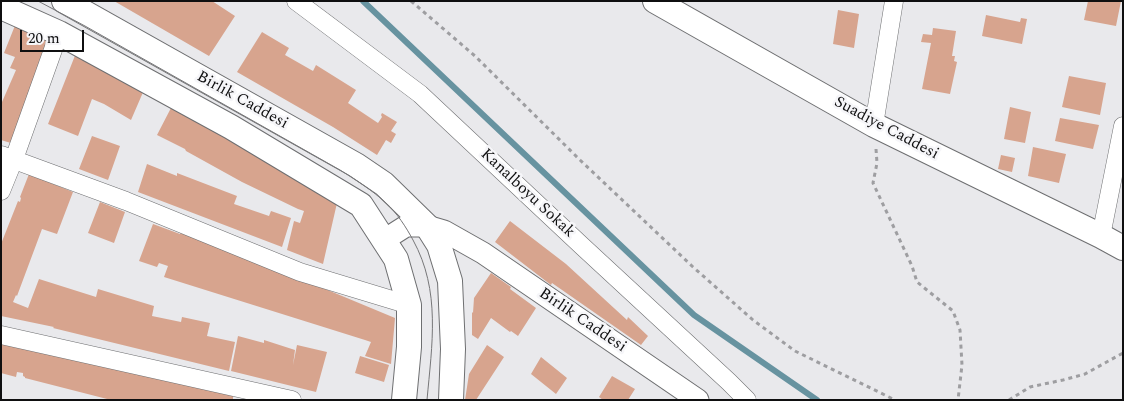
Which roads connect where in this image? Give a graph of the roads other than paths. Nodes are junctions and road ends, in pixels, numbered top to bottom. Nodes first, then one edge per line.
1 (64, 1) edge
2 (296, 1) edge
3 (655, 1) edge
4 (894, 1) edge
5 (1, 6) edge
6 (59, 33) junction
7 (874, 125) junction
8 (1123, 126) edge
9 (8, 157) edge
10 (1, 192) edge
11 (420, 219) junction
12 (1101, 236) junction
13 (384, 240) junction
14 (1123, 248) edge
15 (409, 305) junction
16 (1, 335) edge
17 (292, 400) edge
18 (404, 400) edge
19 (451, 400) edge
20 (698, 400) edge
21 (747, 400) edge

1 - 11 main road, Birlik Caddesi
2 - 21 street, Kanalboyu Sokak
3 - 7 main road, Suadiye Caddesi
4 - 7 street
5 - 6 main road, Birlik Caddesi
6 - 9 street
6 - 13 main road, Birlik Caddesi
7 - 12 main road, Suadiye Caddesi
8 - 12 street
9 - 10 street
9 - 15 street
11 - 13 street, Birlik Caddesi
11 - 19 main road
11 - 20 street, Birlik Caddesi
12 - 14 main road, Suadiye Caddesi
13 - 15 main road, Birlik Caddesi
15 - 18 main road, Birlik Caddesi
16 - 17 street

